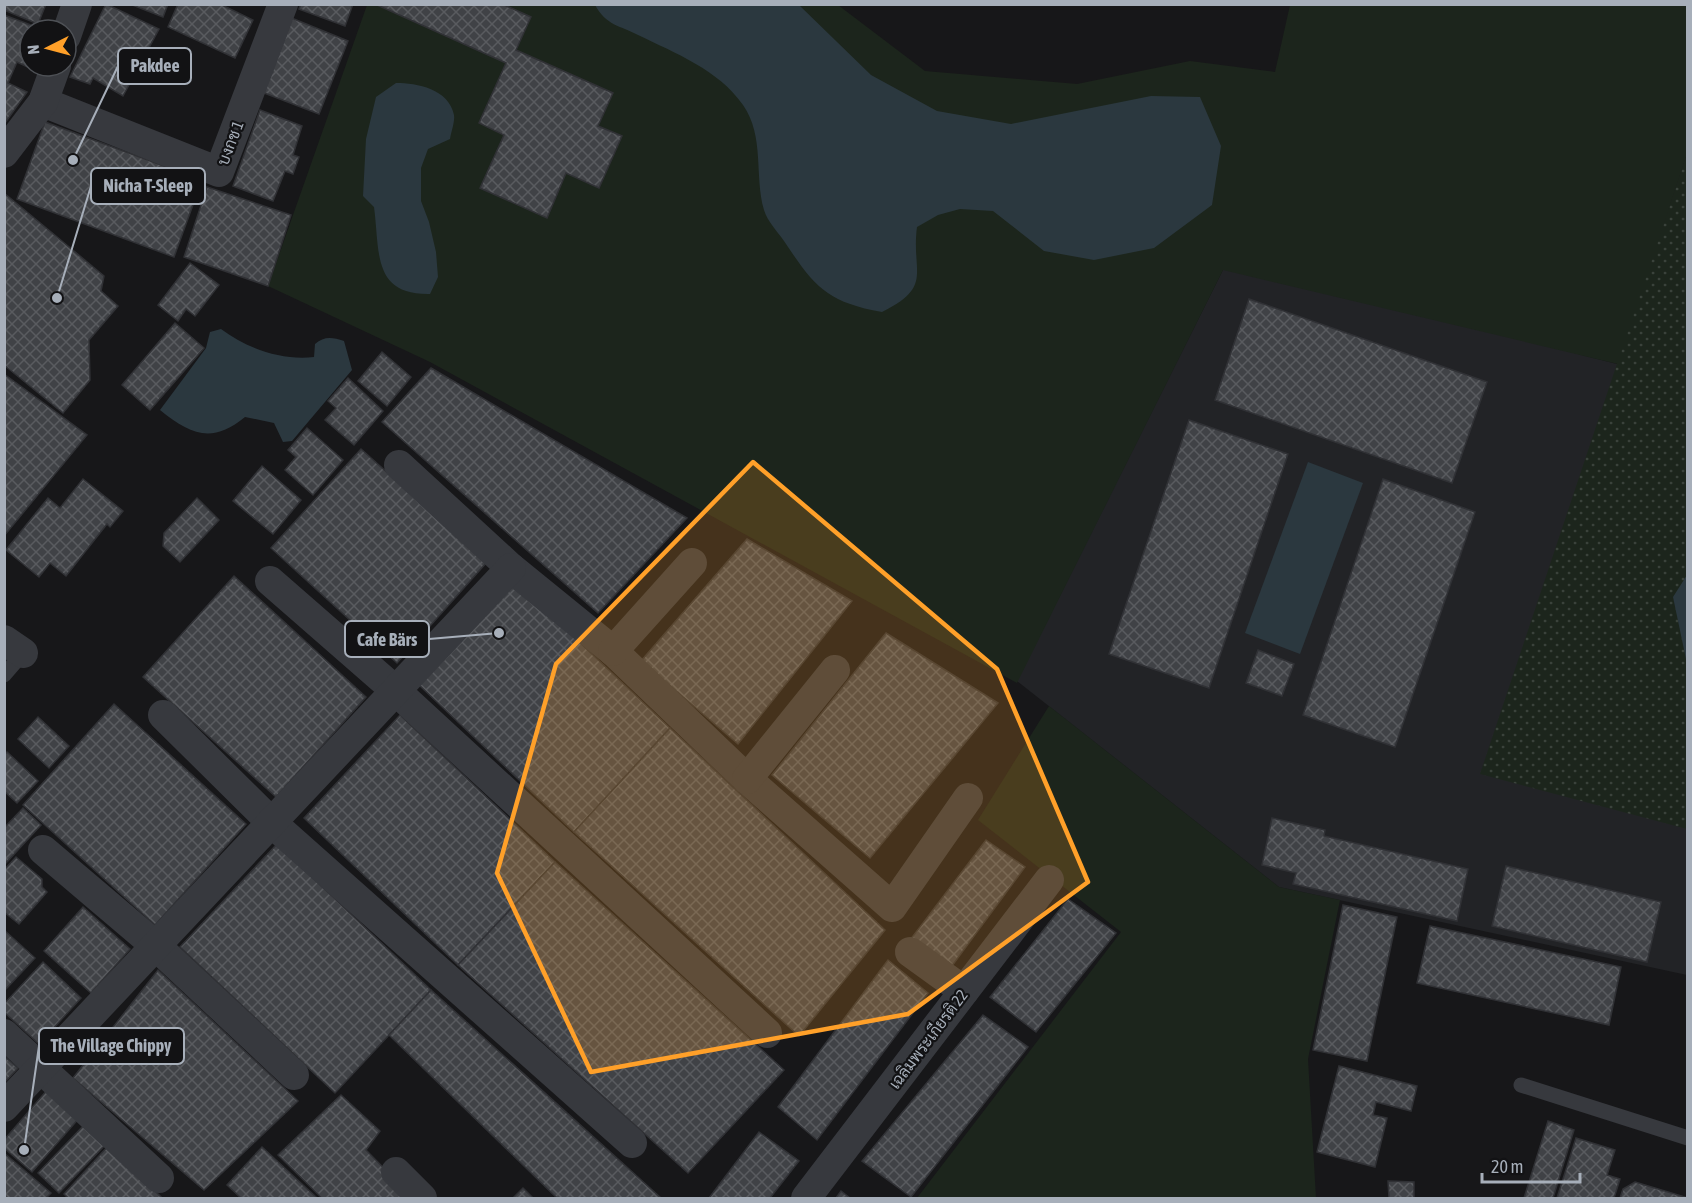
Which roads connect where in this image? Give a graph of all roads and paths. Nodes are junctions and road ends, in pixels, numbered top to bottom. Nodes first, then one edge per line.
1 (283, 4) edge
2 (52, 78) edge
3 (43, 102) junction
4 (4, 153) edge
5 (399, 465) dead end
6 (692, 563) dead end
7 (511, 568) junction
8 (270, 581) dead end
9 (613, 651) junction
10 (836, 670) dead end
11 (396, 691) junction
12 (163, 715) dead end
13 (747, 780) junction
14 (968, 798) dead end
15 (272, 823) junction
16 (43, 850) dead end
17 (1049, 880) dead end
18 (156, 946) junction
19 (910, 952) dead end
20 (964, 991) junction
21 (767, 1033) dead end
22 (4, 1034) edge
23 (41, 1069) junction
24 (294, 1075) dead end
25 (1521, 1085) dead end
26 (4, 1107) edge
27 (1688, 1138) edge
28 (632, 1143) dead end
29 (396, 1172) dead end
30 (159, 1178) dead end
31 (422, 1198) edge
32 (806, 1198) edge

1 - 3 street, บงกช 1
2 - 3 street
3 - 4 street
5 - 7 street
6 - 9 street
7 - 9 street
7 - 11 street
8 - 11 street
9 - 13 street
10 - 13 street
11 - 15 street
11 - 21 street
12 - 15 street
13 - 14 street
15 - 18 street
15 - 28 street
16 - 18 street
17 - 20 street, เฉลิมพระเกียรติ 22
18 - 23 street
18 - 24 street
19 - 20 street
20 - 32 street, เฉลิมพระเกียรติ 22
22 - 23 street
23 - 26 street
23 - 30 street
25 - 27 lane
29 - 31 street

